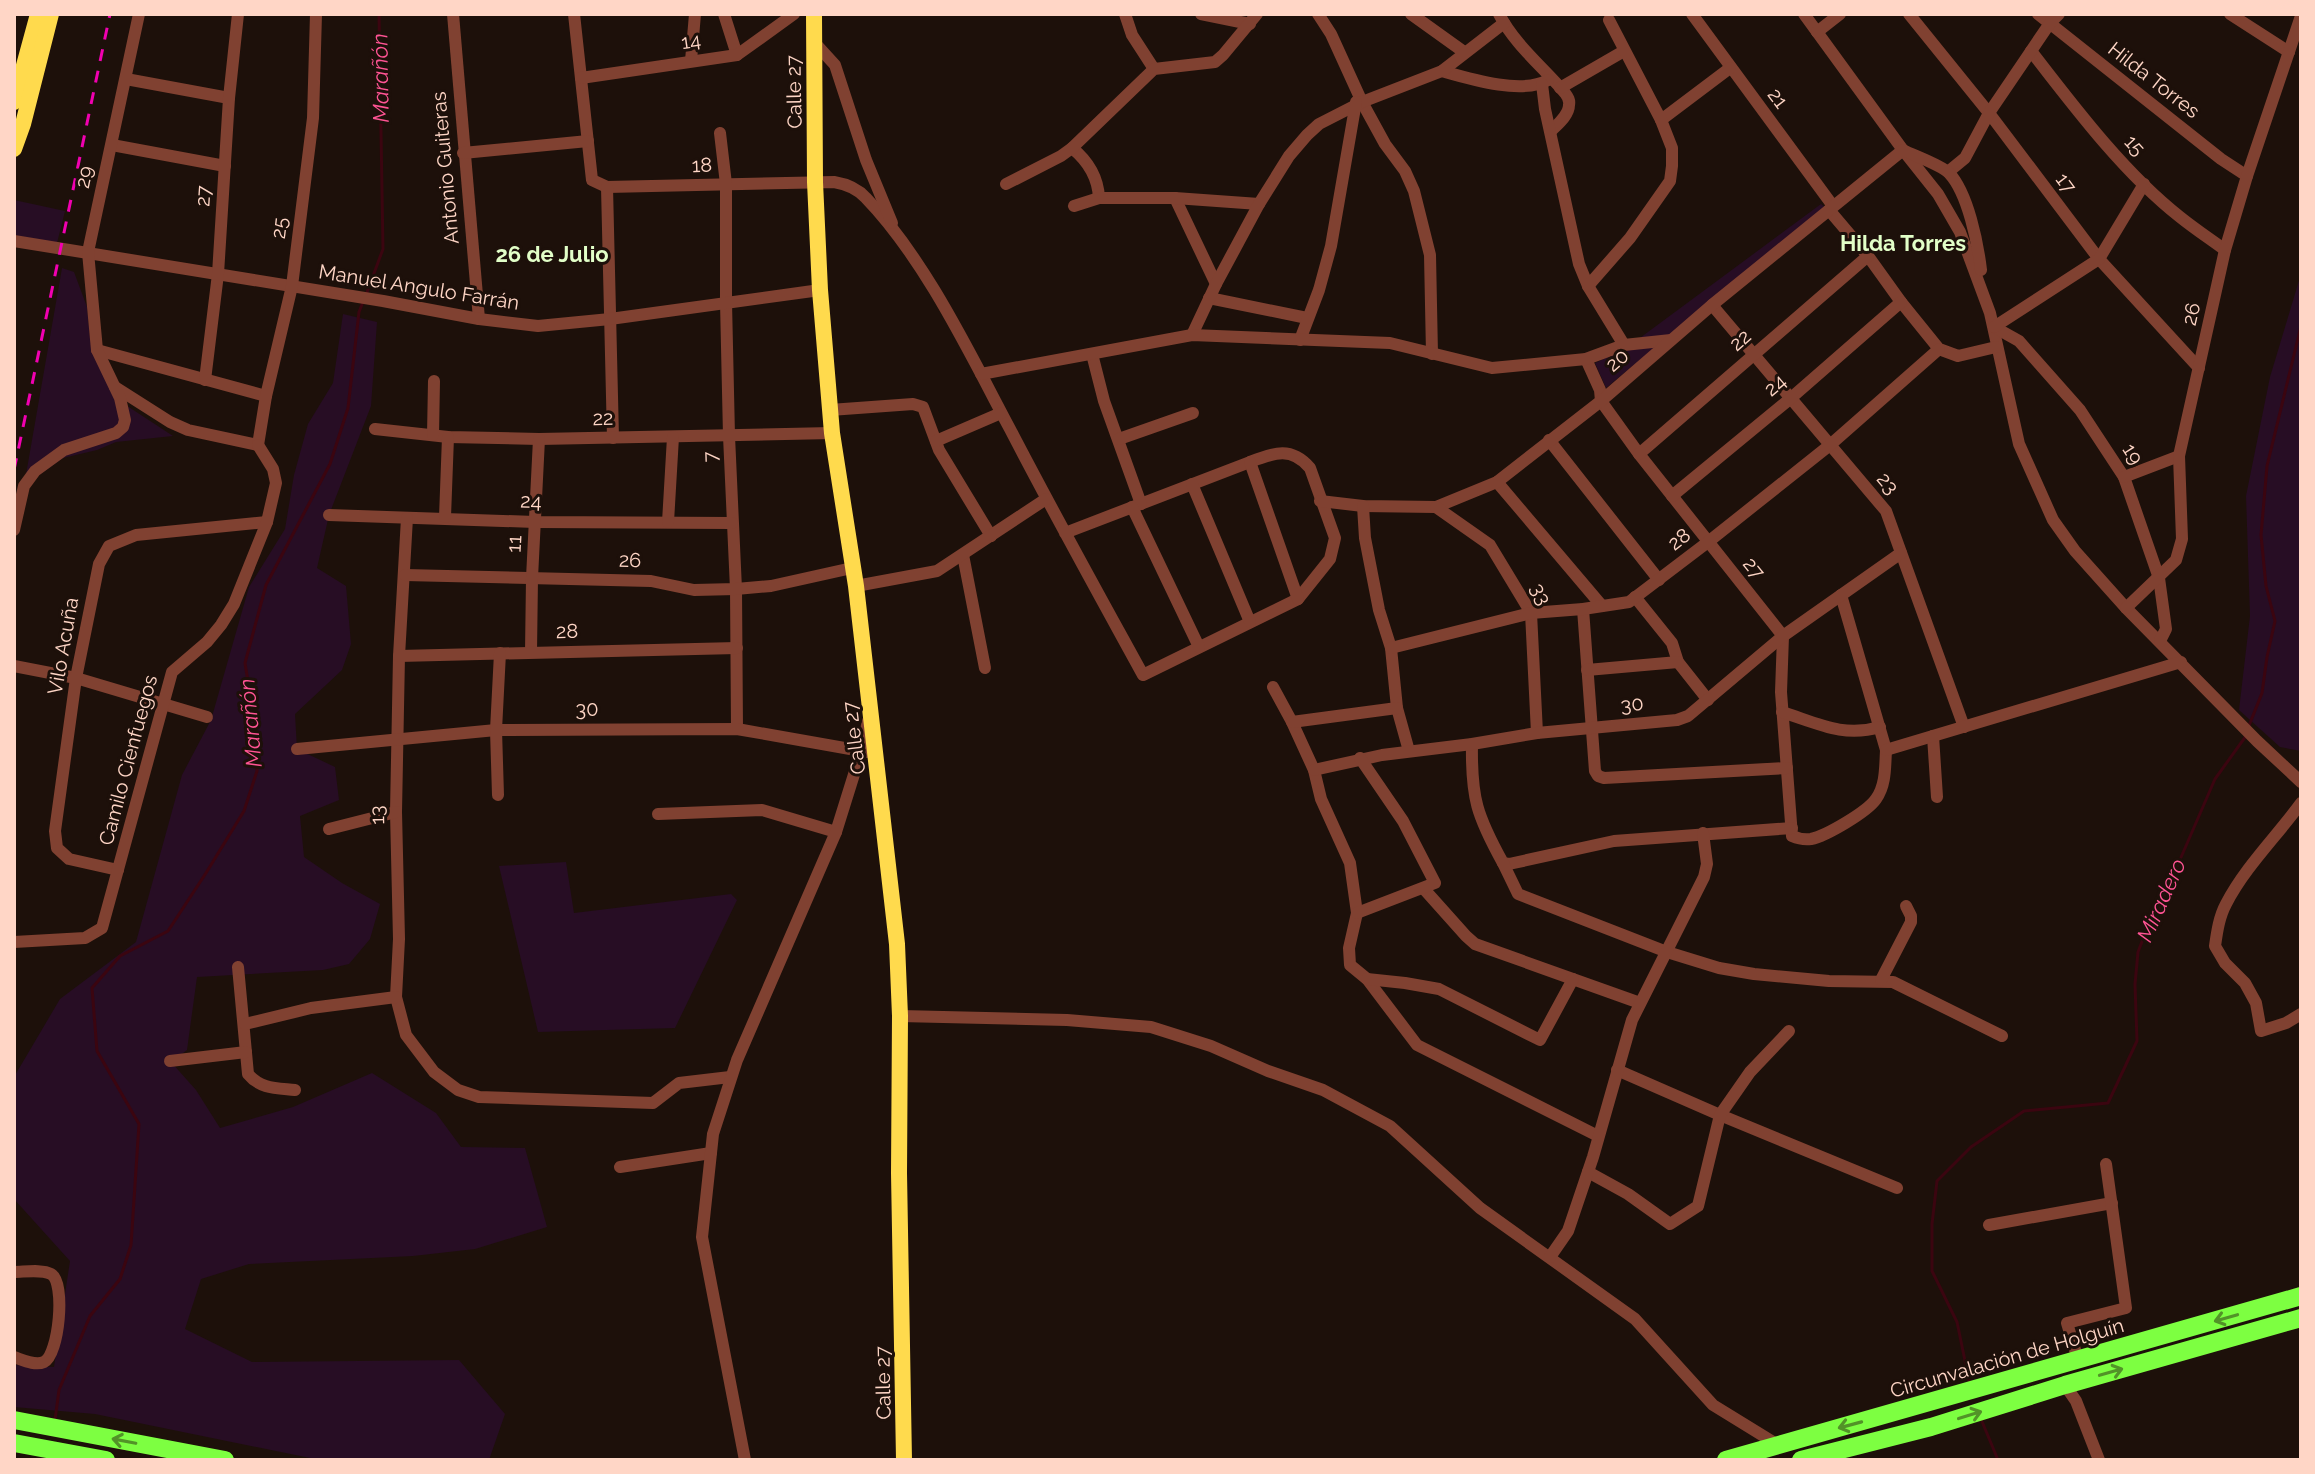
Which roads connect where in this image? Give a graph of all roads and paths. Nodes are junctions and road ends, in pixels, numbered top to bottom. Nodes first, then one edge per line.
1 (38, 14) edge
2 (51, 14) edge
3 (139, 14) edge
4 (238, 14) edge
5 (316, 14) edge
6 (453, 14) edge
7 (574, 14) edge
8 (695, 14) edge
9 (724, 14) edge
10 (794, 14) edge
11 (814, 14) edge
12 (1125, 14) edge
13 (1201, 14) edge
14 (1318, 14) edge
15 (1411, 14) edge
16 (1692, 14) edge
17 (1804, 14) edge
18 (1840, 14) edge
19 (1909, 14) edge
20 (2038, 14) edge
21 (2230, 14) edge
22 (2301, 16) edge
23 (1254, 19) edge
24 (1502, 19) edge
25 (2054, 19) edge
26 (1609, 20) dead end
27 (1817, 32) junction
28 (814, 42) junction
29 (1624, 51) junction
30 (2031, 51) junction
31 (1464, 52) junction
32 (2289, 52) junction
33 (737, 55) junction
34 (20, 57) edge
35 (691, 61) junction
36 (1730, 68) junction
37 (1154, 69) junction
38 (1442, 71) junction
39 (581, 78) junction
40 (126, 79) junction
41 (1551, 84) junction
42 (229, 98) junction
43 (1358, 100) junction
44 (14, 102) edge
45 (1989, 113) junction
46 (1661, 120) junction
47 (1551, 131) junction
48 (720, 133) dead end
49 (588, 141) junction
50 (112, 145) junction
51 (1072, 148) junction
52 (14, 149) edge
53 (1903, 150) junction
54 (463, 153) junction
55 (225, 166) junction
56 (1948, 172) junction
57 (2247, 176) junction
58 (815, 182) junction
59 (726, 184) junction
60 (1006, 184) dead end
61 (2144, 184) junction
62 (607, 187) junction
63 (1099, 198) junction
64 (1175, 198) junction
65 (1259, 204) junction
66 (1074, 206) dead end
67 (1831, 208) junction
68 (898, 237) junction
69 (14, 241) edge
70 (2225, 250) junction
71 (88, 252) junction
72 (1868, 256) junction
73 (2099, 259) junction
74 (218, 274) junction
75 (1216, 284) junction
76 (292, 286) junction
77 (1588, 286) junction
78 (820, 290) junction
79 (1983, 291) junction
80 (1209, 298) junction
81 (726, 302) junction
82 (1901, 302) junction
83 (1712, 305) junction
84 (1307, 318) junction
85 (479, 319) junction
86 (610, 319) junction
87 (1994, 327) junction
88 (1192, 335) junction
89 (1300, 340) junction
90 (1671, 340) junction
91 (1624, 345) junction
92 (1996, 347) junction
93 (1939, 349) junction
94 (97, 350) junction
95 (1092, 354) junction
96 (1432, 354) junction
97 (1754, 354) junction
98 (1586, 359) junction
99 (2199, 368) junction
100 (981, 374) junction
101 (205, 380) junction
102 (434, 381) dead end
103 (115, 387) junction
104 (266, 396) junction
105 (1791, 398) junction
106 (1601, 401) junction
107 (830, 410) junction
108 (1001, 413) junction
109 (1193, 413) dead end
110 (375, 429) dead end
111 (832, 433) junction
112 (433, 435) junction
113 (729, 436) junction
114 (448, 437) junction
115 (673, 437) junction
116 (613, 438) junction
117 (539, 439) junction
118 (1119, 439) junction
119 (1549, 440) junction
120 (936, 441) junction
121 (258, 445) junction
122 (1830, 445) junction
123 (1639, 454) junction
124 (2179, 456) junction
125 (1250, 462) junction
126 (2124, 477) junction
127 (1497, 482) junction
128 (1192, 484) junction
129 (1672, 496) junction
130 (1046, 499) junction
131 (1320, 501) junction
132 (1136, 505) junction
133 (1363, 506) junction
134 (1436, 507) junction
135 (329, 515) dead end
136 (445, 517) junction
137 (407, 518) junction
138 (267, 522) junction
139 (535, 522) junction
140 (668, 522) junction
141 (732, 523) junction
142 (14, 530) edge
143 (1065, 533) junction
144 (991, 536) junction
145 (1708, 542) junction
146 (1901, 553) junction
147 (963, 555) junction
148 (852, 568) junction
149 (405, 575) junction
150 (532, 578) junction
151 (2159, 578) junction
152 (1659, 580) junction
153 (856, 586) junction
154 (736, 589) junction
155 (1841, 595) junction
156 (1635, 597) junction
157 (1298, 599) junction
158 (1602, 606) junction
159 (2126, 608) junction
160 (1583, 609) junction
161 (1531, 613) junction
162 (1250, 622) junction
163 (1783, 636) junction
164 (2160, 641) junction
165 (1199, 647) junction
166 (737, 648) junction
167 (1391, 648) junction
168 (531, 652) junction
169 (500, 653) junction
170 (399, 656) junction
171 (1678, 662) junction
172 (2181, 662) junction
173 (14, 666) edge
174 (985, 668) dead end
175 (1587, 670) junction
176 (76, 678) junction
177 (1273, 687) dead end
178 (1708, 700) junction
179 (162, 702) junction
180 (1397, 708) junction
181 (1782, 712) junction
182 (207, 717) dead end
183 (1292, 722) junction
184 (1880, 727) junction
185 (1964, 727) junction
186 (737, 729) junction
187 (1591, 729) junction
188 (496, 730) junction
189 (1537, 733) junction
190 (1933, 736) junction
191 (397, 741) junction
192 (1472, 744) junction
193 (297, 749) dead end
194 (1886, 750) junction
195 (1409, 751) junction
196 (868, 752) junction
197 (1360, 758) junction
198 (1787, 768) junction
199 (1314, 770) junction
200 (2301, 782) edge
201 (498, 795) dead end
202 (1937, 797) dead end
203 (2301, 803) edge
204 (396, 812) junction
205 (658, 814) dead end
206 (329, 829) dead end
207 (836, 832) junction
208 (1792, 832) junction
209 (1703, 833) junction
210 (1503, 863) junction
211 (118, 870) junction
212 (1424, 889) junction
213 (1906, 906) dead end
214 (1357, 913) junction
215 (14, 942) edge
216 (1667, 952) junction
217 (238, 967) dead end
218 (1367, 979) junction
219 (1573, 979) junction
220 (1881, 980) junction
221 (396, 997) junction
222 (1640, 1003) junction
223 (2301, 1014) edge
224 (900, 1016) junction
225 (245, 1024) junction
226 (1789, 1031) dead end
227 (2002, 1036) dead end
228 (246, 1052) junction
229 (170, 1061) dead end
230 (1617, 1070) junction
231 (730, 1077) junction
232 (295, 1090) dead end
233 (1720, 1115) junction
234 (1598, 1136) junction
235 (711, 1153) junction
236 (2106, 1164) dead end
237 (620, 1167) dead end
238 (1588, 1172) junction
239 (1897, 1188) dead end
240 (2112, 1203) junction
241 (1989, 1225) dead end
242 (1550, 1257) junction
243 (14, 1272) edge
244 (2301, 1296) edge
245 (2301, 1318) edge
246 (14, 1357) edge
247 (2078, 1360) junction
248 (2065, 1385) junction
249 (14, 1420) edge
250 (14, 1443) edge
251 (1778, 1445) junction
252 (1832, 1456) edge
253 (106, 1460) edge
254 (225, 1460) edge
255 (745, 1460) edge
256 (904, 1460) edge
257 (1726, 1460) edge
258 (1801, 1460) edge
259 (2099, 1460) edge

1 - 34 main road
2 - 52 main road
3 - 40 street, 29
4 - 42 street, 27
5 - 76 street, 25
6 - 54 street, Antonio Guiteras
7 - 39 street
8 - 35 street
9 - 33 street
10 - 33 street, 14
11 - 28 main road, Calle 27
12 - 37 street
13 - 23 street
14 - 43 street
15 - 31 street
16 - 36 street, 21
17 - 27 street
18 - 27 street
19 - 45 street, 17
20 - 25 street, Hilda Torres
21 - 32 street
22 - 32 street, 26
23 - 37 street
24 - 31 street
24 - 41 street
25 - 30 street
25 - 57 street, Hilda Torres
26 - 29 street
27 - 53 street
28 - 58 main road, Calle 27
28 - 68 street
29 - 41 street
29 - 46 street
30 - 45 street
30 - 61 street, 15
31 - 38 street
32 - 57 street, 26
33 - 35 street, 14
34 - 44 main road
35 - 39 street, 14
36 - 46 street
36 - 67 street, 21
37 - 51 street
38 - 41 street
38 - 43 street
39 - 49 street
40 - 42 street
40 - 50 street, 29
41 - 47 street
41 - 47 street
42 - 55 street, 27
43 - 65 street
43 - 84 street
43 - 96 street
45 - 56 street
45 - 73 street, 17
46 - 77 street
47 - 77 street
48 - 59 street, 7
49 - 54 street
49 - 62 street, 18
50 - 55 street
50 - 71 street, 29
51 - 60 street
51 - 63 street
53 - 56 street
53 - 67 street, 20
53 - 79 street
54 - 85 street, Antonio Guiteras
55 - 74 street, 27
56 - 79 street
57 - 70 street, 26
58 - 59 street, 18
58 - 68 street, 18
58 - 78 main road, Calle 27
59 - 62 street, 18
59 - 81 street, 7
61 - 70 street, 15
61 - 73 street
62 - 86 street
63 - 64 street
63 - 66 street
64 - 65 street
64 - 75 street
65 - 75 street
67 - 72 street, 21
67 - 83 street, 20
68 - 100 street
69 - 71 street, Manuel Angulo Farrán
70 - 99 street, 26
71 - 74 street, Manuel Angulo Farrán
71 - 94 street, 29
72 - 82 street, 21
72 - 97 street, 22
73 - 87 street
73 - 99 street, 17
74 - 76 street, Manuel Angulo Farrán
74 - 101 street, 27
75 - 80 street
76 - 85 street, Manuel Angulo Farrán
76 - 104 street, 25
77 - 91 street
78 - 81 street, Manuel Angulo Farrán
78 - 107 main road, Calle 27
79 - 87 street
80 - 84 street
80 - 88 street
81 - 86 street, Manuel Angulo Farrán
81 - 113 street, 7
82 - 93 street, 21
82 - 105 street, 24
83 - 90 street, 20
83 - 97 street, 23
84 - 89 street
85 - 86 street, Manuel Angulo Farrán
86 - 116 street
87 - 92 street
87 - 126 street, 19
88 - 89 street
88 - 95 street
89 - 96 street
90 - 91 street
90 - 106 street, 20
91 - 98 street
92 - 93 street
92 - 159 street
93 - 122 street, 28
94 - 101 street
94 - 103 street
95 - 100 street
95 - 118 street
96 - 98 street
97 - 105 street, 23
97 - 123 street, 22
98 - 106 street, 27
99 - 124 street, 26
100 - 108 street
101 - 104 street
102 - 112 street
103 - 121 street
103 - 142 street
104 - 121 street, 25
105 - 122 street, 23
105 - 129 street, 24
106 - 119 street, 20
106 - 123 street, 27
107 - 111 main road, Calle 27
107 - 120 street
108 - 120 street
108 - 130 street
109 - 118 street
110 - 112 street, 22
111 - 113 street, 22
111 - 148 main road, Calle 27
112 - 114 street, 22
113 - 115 street, 22
113 - 141 street, 7
114 - 117 street, 22
114 - 136 street
115 - 116 street, 22
115 - 140 street
116 - 117 street, 22
117 - 139 street, 11
118 - 132 street
119 - 127 street, 20
119 - 152 street
120 - 144 street
121 - 138 street, Camilo Cienfuegos
122 - 145 street, 28
122 - 146 street, 23
123 - 129 street, 27
124 - 126 street
124 - 151 street, 26
125 - 128 street
125 - 131 street
125 - 157 street
126 - 151 street, 19
127 - 134 street, 20
127 - 158 street
128 - 132 street
128 - 162 street
129 - 145 street, 27
130 - 143 street
130 - 144 street
131 - 133 street, 20
131 - 157 street
132 - 143 street
132 - 165 street
133 - 134 street, 20
133 - 167 street
134 - 161 street, 33
135 - 137 street, 24
136 - 137 street, 24
136 - 139 street, 24
137 - 149 street, 13
138 - 176 street, Vilo Acuña
138 - 179 street, Camilo Cienfuegos
139 - 140 street, 24
139 - 150 street, 11
140 - 141 street, 24
141 - 154 street, 7
143 - 165 street
144 - 147 street
145 - 152 street, 28
145 - 163 street, 27
146 - 155 street, 30
146 - 185 street, 23
147 - 153 street
147 - 174 street
148 - 153 main road, Calle 27
148 - 154 street, 26
149 - 150 street, 26
149 - 170 street, 13
150 - 154 street, 26
150 - 168 street, 11
151 - 159 street, 26
151 - 164 street, 19
152 - 156 street, 28
153 - 196 main road, Calle 27
154 - 166 street, 7
155 - 163 street, 30
155 - 184 street
156 - 158 street, 28
156 - 171 street
157 - 162 street
158 - 160 street, 28
159 - 164 street
160 - 161 street, 28
160 - 175 street
161 - 167 street, 28
161 - 189 street, 33
162 - 165 street
163 - 178 street, 30
163 - 181 street
164 - 172 street
166 - 168 street, 28
166 - 186 street, 7
167 - 180 street
168 - 169 street, 28
169 - 170 street, 28
169 - 188 street
170 - 191 street, 13
171 - 175 street
171 - 178 street
172 - 185 street
172 - 200 street
173 - 176 street
175 - 187 street
176 - 179 street
176 - 211 street, Vilo Acuña
177 - 183 street
178 - 187 street, 30
179 - 182 street
179 - 211 street, Camilo Cienfuegos
180 - 183 street
180 - 195 street
181 - 184 street
181 - 198 street
183 - 199 street
184 - 194 street
185 - 190 street
186 - 188 street, 30
186 - 196 street, 30
187 - 189 street, 30
187 - 198 street
188 - 191 street, 30
188 - 201 street
189 - 192 street, 30
190 - 194 street
190 - 202 street
191 - 193 street, 30
191 - 204 street, 13
192 - 195 street, 30
192 - 210 street
194 - 208 street
195 - 197 street, 30
196 - 207 street
196 - 224 main road, Calle 27
197 - 199 street, 30
197 - 212 street
198 - 208 street
199 - 214 street
203 - 223 street
204 - 206 street
204 - 221 street, 13
205 - 207 street
207 - 231 street
208 - 209 street
209 - 210 street
209 - 216 street
210 - 216 street
211 - 215 street, Camilo Cienfuegos
212 - 214 street
212 - 219 street
213 - 220 street
214 - 218 street
216 - 220 street
216 - 222 street
217 - 225 street
218 - 219 street
218 - 234 street
219 - 222 street
220 - 227 street
221 - 225 street
221 - 231 street, 13
222 - 230 street
224 - 242 street
224 - 256 main road, Calle 27
225 - 228 street
226 - 233 street
228 - 229 street
228 - 232 street
230 - 233 street
230 - 234 street
231 - 235 street
233 - 238 street
233 - 239 street
234 - 238 street
235 - 237 street
235 - 255 street
236 - 240 street
238 - 242 street
240 - 241 street
240 - 247 street
242 - 251 street
243 - 246 street
244 -> 247 highway, Circunvalación de Holguín
248 -> 245 highway
247 -> 251 highway, Circunvalación de Holguín
252 -> 248 highway
248 - 259 street
254 -> 249 highway
250 - 253 highway
251 - 257 highway, Circunvalación de Holguín
252 - 258 highway

